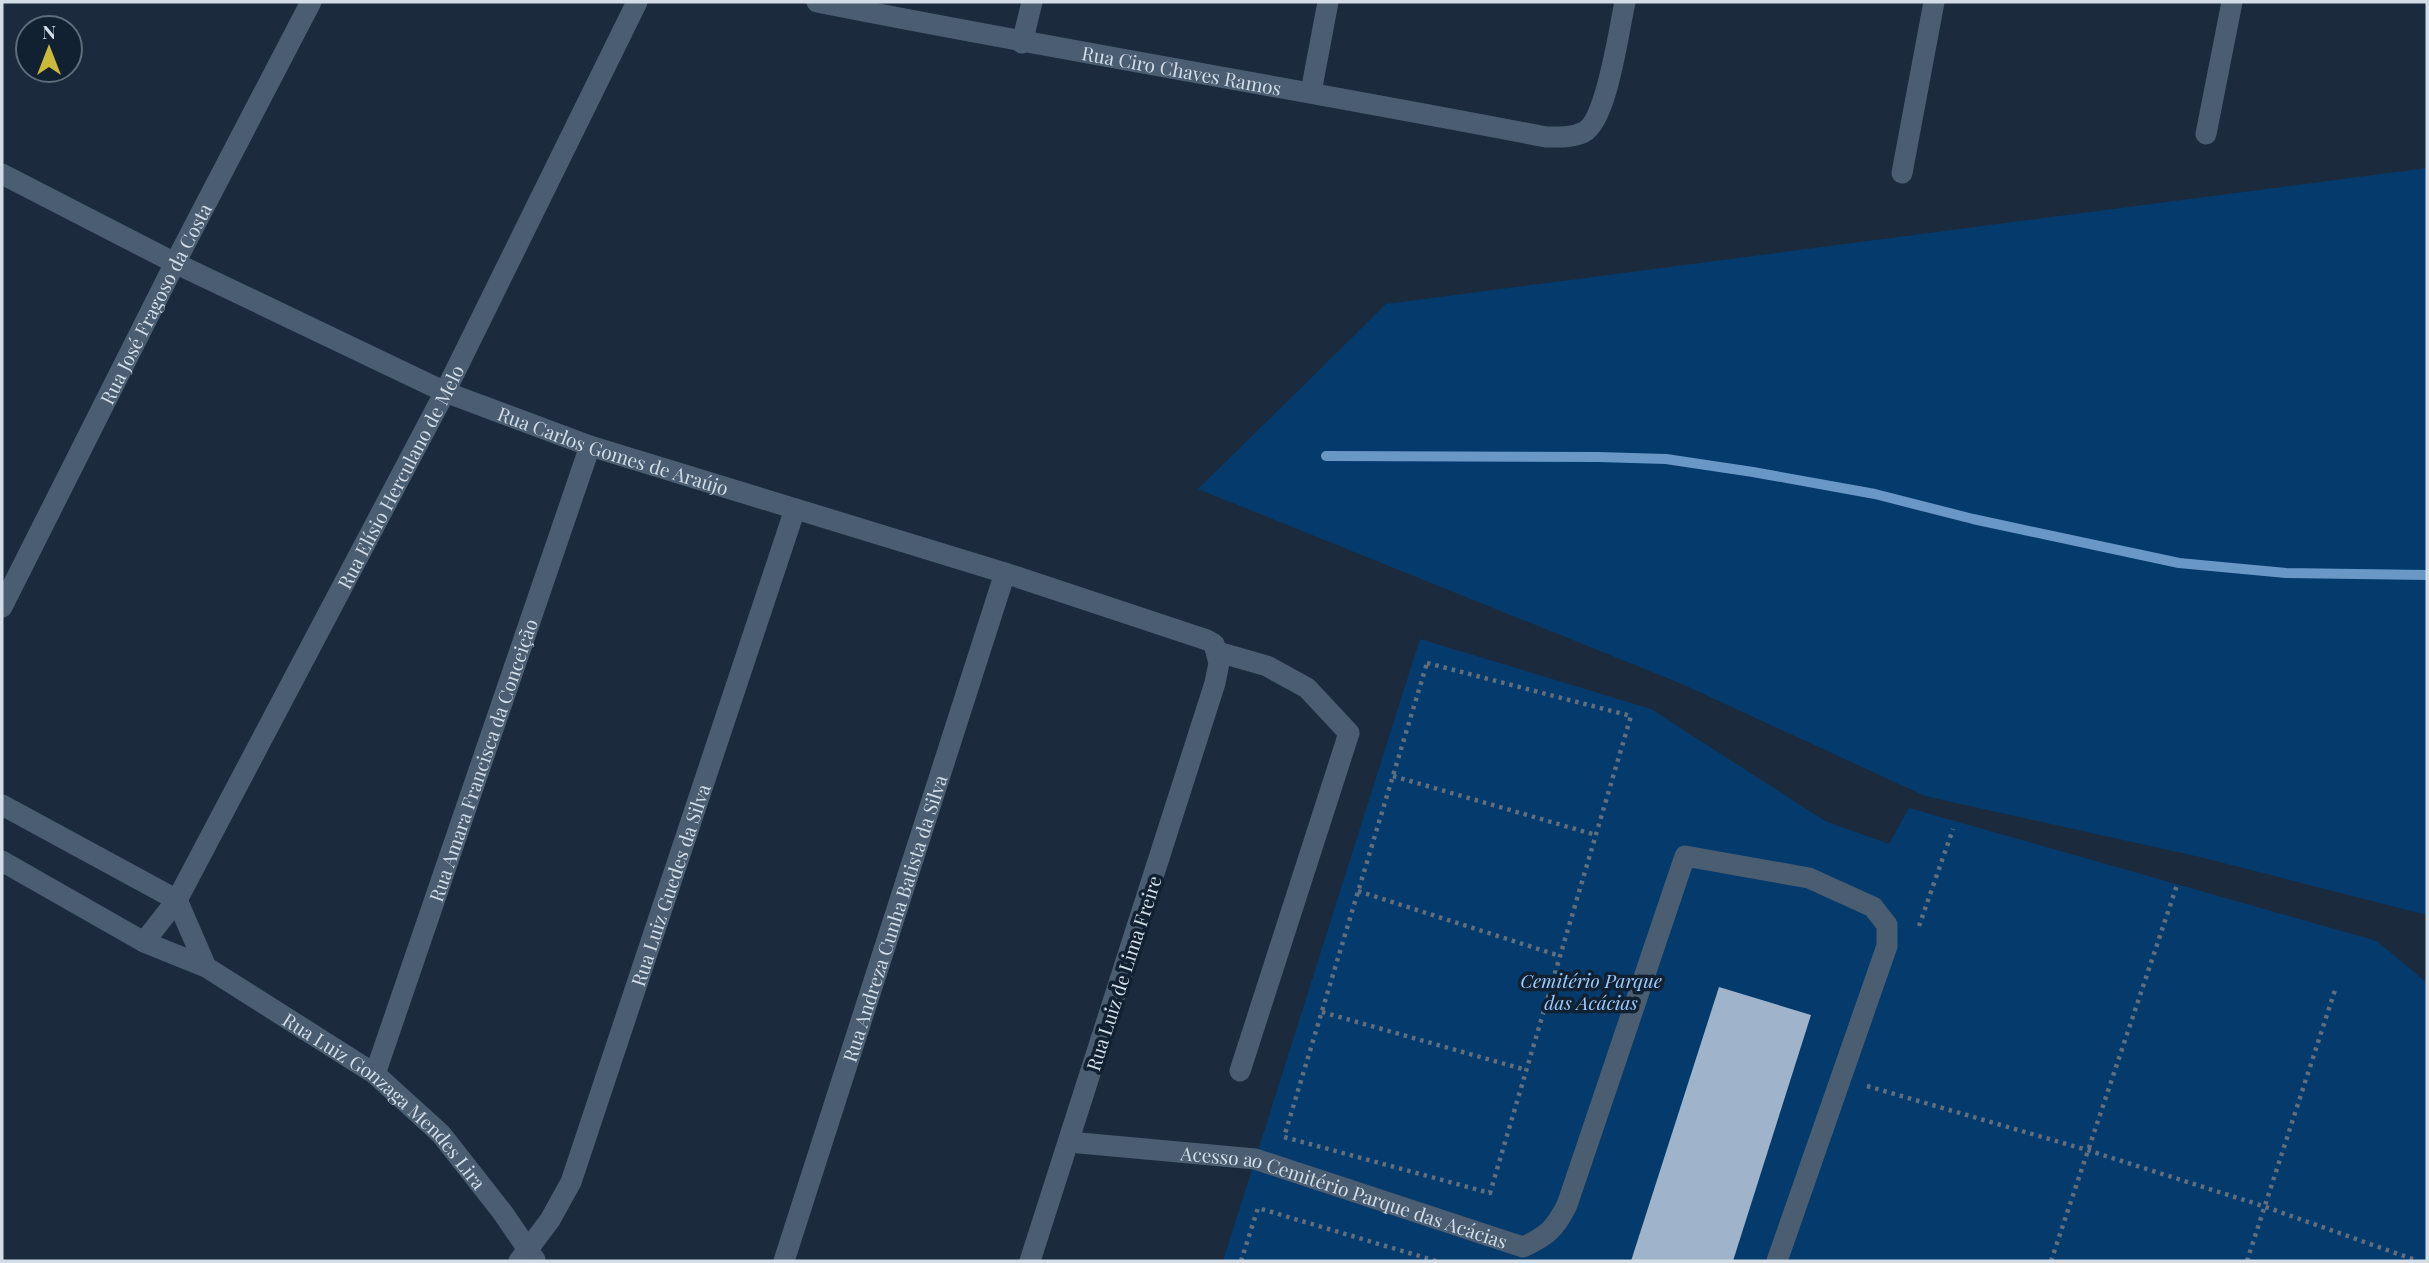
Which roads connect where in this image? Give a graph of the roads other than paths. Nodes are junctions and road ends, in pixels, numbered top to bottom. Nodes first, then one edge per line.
1 (311, 2) edge
2 (637, 2) edge
3 (817, 2) edge
4 (1032, 2) edge
5 (1328, 2) edge
6 (1625, 2) edge
7 (1934, 2) edge
8 (2232, 2) edge
9 (1022, 43) junction
10 (1311, 92) junction
11 (2206, 134) dead end
12 (1902, 173) dead end
13 (2, 174) edge
14 (175, 263) junction
15 (445, 392) junction
16 (590, 446) junction
17 (795, 509) junction
18 (1006, 573) junction
19 (2, 607) edge
20 (1217, 652) junction
21 (2, 805) edge
22 (2, 861) edge
23 (177, 900) junction
24 (144, 942) junction
25 (206, 967) junction
26 (1240, 1071) dead end
27 (375, 1074) junction
28 (1069, 1142) junction
29 (1520, 1254) edge
30 (528, 1258) edge
31 (784, 1261) edge
32 (1030, 1261) edge
33 (1777, 1261) edge

1 - 14 street, Rua José Fragoso da Costa
2 - 15 street, Rua Elísio Herculano de Melo
3 - 9 street, Rua Ciro Chaves Ramos
4 - 9 street
5 - 10 street
6 - 10 street, Rua Ciro Chaves Ramos
7 - 12 street
8 - 11 street
9 - 10 street, Rua Ciro Chaves Ramos
13 - 14 street, Rua Carlos Gomes de Araújo
14 - 15 street, Rua Carlos Gomes de Araújo
14 - 19 street, Rua José Fragoso da Costa
15 - 16 street, Rua Carlos Gomes de Araújo
15 - 23 street, Rua Elísio Herculano de Melo
16 - 17 street, Rua Carlos Gomes de Araújo
16 - 27 street, Rua Amara Francisca da Conceição
17 - 18 street, Rua Carlos Gomes de Araújo
17 - 30 street, Rua Luiz Guedes da Silva
18 - 20 street, Rua Carlos Gomes de Araújo
18 - 31 street, Rua Andreza Cunha Batista da Silva
20 - 26 street, Rua Carlos Gomes de Araújo
20 - 28 street, Rua Luiz de Lima Freire
21 - 23 street
22 - 24 street, Rua Luiz Gonzaga Mendes Lira
23 - 24 street, Rua Elísio Herculano de Melo
23 - 25 street
24 - 25 street, Rua Luiz Gonzaga Mendes Lira
25 - 27 street, Rua Luiz Gonzaga Mendes Lira
27 - 30 street, Rua Luiz Gonzaga Mendes Lira
28 - 29 street, Acesso ao Cemitério Parque das Acácias
28 - 32 street, Rua Luiz de Lima Freire
29 - 33 street, Acesso ao Cemitério Parque das Acácias

